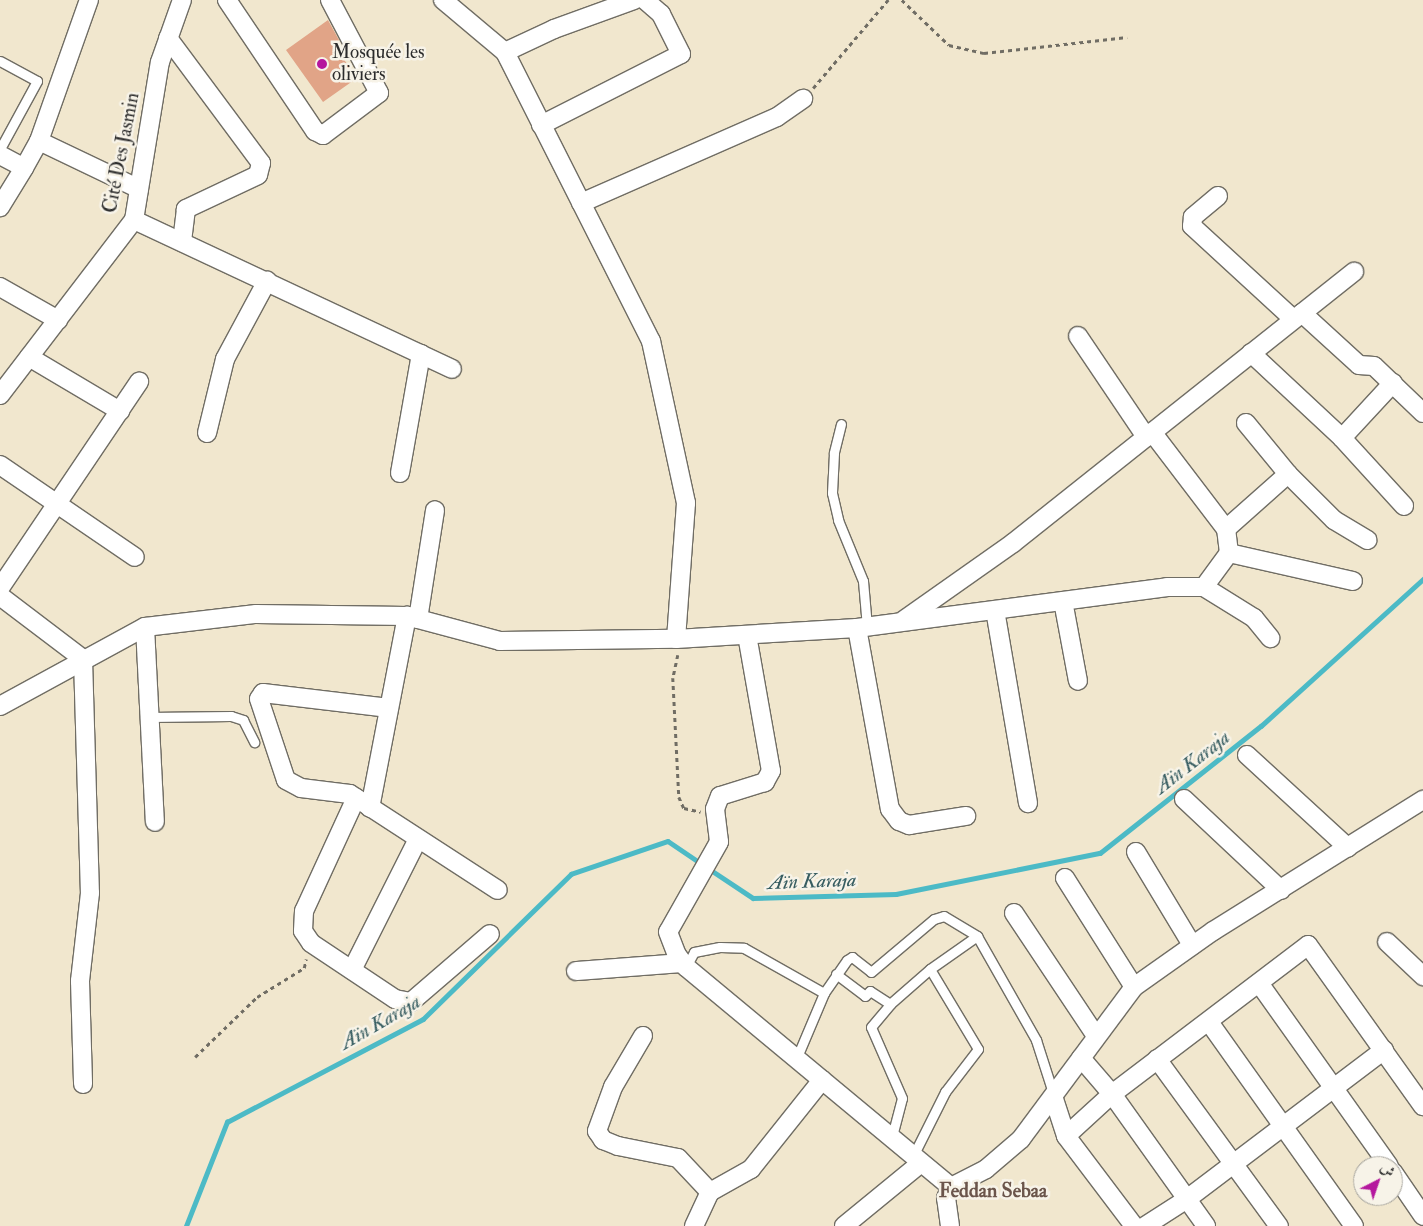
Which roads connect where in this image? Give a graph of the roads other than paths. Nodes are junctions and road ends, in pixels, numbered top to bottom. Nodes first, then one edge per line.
1 (89, 0) edge
2 (182, 0) edge
3 (227, 0) edge
4 (330, 0) edge
5 (443, 0) edge
6 (634, 0) edge
7 (645, 0) edge
8 (168, 38) junction
9 (505, 52) junction
10 (0, 61) edge
11 (803, 99) road end
12 (541, 125) junction
13 (39, 141) junction
14 (0, 149) edge
15 (0, 154) edge
16 (24, 168) junction
17 (139, 189) junction
18 (1218, 196) dead end
19 (581, 203) junction
20 (0, 207) edge
21 (134, 220) junction
22 (182, 242) junction
23 (1354, 272) dead end
24 (268, 282) junction
25 (0, 287) edge
26 (1297, 316) junction
27 (58, 320) junction
28 (1078, 336) dead end
29 (1251, 353) junction
30 (421, 354) junction
31 (29, 357) junction
32 (452, 369) dead end
33 (139, 382) dead end
34 (1393, 383) junction
35 (0, 395) edge
36 (120, 411) junction
37 (1423, 413) edge
38 (1246, 422) dead end
39 (841, 424) dead end
40 (207, 433) dead end
41 (1149, 435) junction
42 (1342, 438) junction
43 (0, 465) edge
44 (400, 473) dead end
45 (1288, 474) junction
46 (59, 503) junction
47 (1404, 506) dead end
48 (435, 510) dead end
49 (1226, 529) junction
50 (1367, 540) dead end
51 (1230, 553) junction
52 (134, 558) dead end
53 (1353, 581) dead end
54 (1204, 587) junction
55 (0, 588) edge
56 (0, 596) edge
57 (1063, 601) junction
58 (995, 610) junction
59 (412, 617) junction
60 (900, 623) junction
61 (145, 627) junction
62 (862, 628) junction
63 (747, 635) junction
64 (1270, 638) dead end
65 (679, 639) junction
66 (83, 659) junction
67 (1078, 681) dead end
68 (0, 706) edge
69 (389, 708) junction
70 (150, 717) junction
71 (254, 742) dead end
72 (1247, 755) dead end
73 (1184, 799) dead end
74 (1423, 800) edge
75 (363, 803) junction
76 (1028, 803) dead end
77 (966, 816) dead end
78 (155, 822) dead end
79 (418, 839) junction
80 (1348, 848) junction
81 (1136, 852) dead end
82 (1065, 878) dead end
83 (498, 890) dead end
84 (1281, 890) junction
85 (1014, 914) dead end
86 (490, 934) dead end
87 (977, 936) junction
88 (1387, 942) dead end
89 (1192, 945) junction
90 (684, 965) junction
91 (930, 969) junction
92 (352, 970) junction
93 (576, 971) dead end
94 (836, 974) junction
95 (1423, 976) edge
96 (1259, 983) junction
97 (1134, 987) junction
98 (824, 993) junction
99 (890, 1004) junction
100 (1209, 1022) junction
101 (643, 1036) dead end
102 (1096, 1036) junction
103 (1384, 1050) junction
104 (797, 1057) junction
105 (1081, 1058) junction
106 (1157, 1060) junction
107 (822, 1080) junction
108 (82, 1084) dead end
109 (1334, 1086) junction
110 (1112, 1094) junction
111 (1054, 1099) junction
112 (1423, 1106) edge
113 (1282, 1127) junction
114 (1066, 1136) junction
115 (891, 1140) junction
116 (1382, 1156) edge
117 (917, 1160) junction
118 (1235, 1164) junction
119 (950, 1187) junction
120 (1403, 1187) edge
121 (710, 1192) junction
122 (1187, 1200) junction
123 (1423, 1217) edge
124 (694, 1226) edge
125 (844, 1226) edge
126 (950, 1226) edge
127 (1134, 1226) edge
128 (1145, 1226) edge
129 (1206, 1226) edge
130 (1279, 1226) edge
131 (1354, 1226) edge
132 (1414, 1226) edge

1 - 13 street
2 - 8 street, Cité Des Jasmin
3 - 4 street
5 - 9 street
6 - 9 street
7 - 12 street
8 - 17 street, Cité Des Jasmin
8 - 22 street
9 - 12 street
10 - 14 lane
11 - 19 street
12 - 19 street
13 - 16 street
13 - 17 street
15 - 16 street
16 - 20 street
17 - 21 street, Cité Des Jasmin
18 - 26 street
19 - 65 street
21 - 22 street
21 - 27 street, Cité Des Jasmin
22 - 24 street
23 - 26 street
24 - 30 street
24 - 40 street
25 - 27 street
26 - 29 street
26 - 34 street
27 - 31 street, Cité Des Jasmin
28 - 41 street
29 - 41 street
29 - 42 street
30 - 32 street
30 - 44 street
31 - 35 street, Cité Des Jasmin
31 - 36 street
33 - 36 street
34 - 37 street
34 - 42 street
36 - 46 street
38 - 45 street
39 - 62 lane
41 - 49 street
41 - 60 street
42 - 47 street
43 - 46 street
45 - 49 street
45 - 50 street
46 - 52 street
46 - 55 street
48 - 59 street
49 - 51 street
51 - 53 street
51 - 54 street
54 - 57 street
54 - 64 street
56 - 66 street
57 - 58 street
57 - 67 street
58 - 60 street
58 - 76 street
59 - 61 street
59 - 65 street
59 - 69 street
60 - 62 street
61 - 66 street
61 - 70 street
62 - 63 street
62 - 77 street
63 - 65 street
63 - 90 street
66 - 68 street
66 - 108 street
69 - 75 street
69 - 75 street
70 - 71 lane
70 - 78 street
72 - 80 street
73 - 84 street
74 - 80 street
75 - 79 street
75 - 92 street
79 - 83 street
79 - 92 street
80 - 84 street
81 - 89 street
82 - 97 street
84 - 89 street
85 - 102 street
86 - 92 street
87 - 91 lane
87 - 94 lane
87 - 111 lane
88 - 95 street
89 - 97 street
90 - 93 street
90 - 98 lane
90 - 104 street
91 - 99 lane
91 - 117 lane
94 - 98 lane
94 - 99 lane
96 - 100 street
96 - 103 street
96 - 109 street
97 - 102 street
98 - 104 lane
99 - 115 lane
100 - 106 street
100 - 113 street
101 - 121 street
102 - 105 street
103 - 109 street
103 - 112 street
104 - 107 street
105 - 110 street
105 - 111 street
106 - 110 street
106 - 118 street
107 - 115 street
107 - 121 street
109 - 113 street
109 - 116 street
110 - 114 street
110 - 122 street
111 - 114 street
111 - 119 street
113 - 118 street
113 - 131 street
114 - 127 street
115 - 117 street
117 - 119 street
117 - 125 street
118 - 122 street
118 - 130 street
119 - 126 street
120 - 123 street
121 - 124 street
122 - 128 street
122 - 129 street
123 - 132 street

